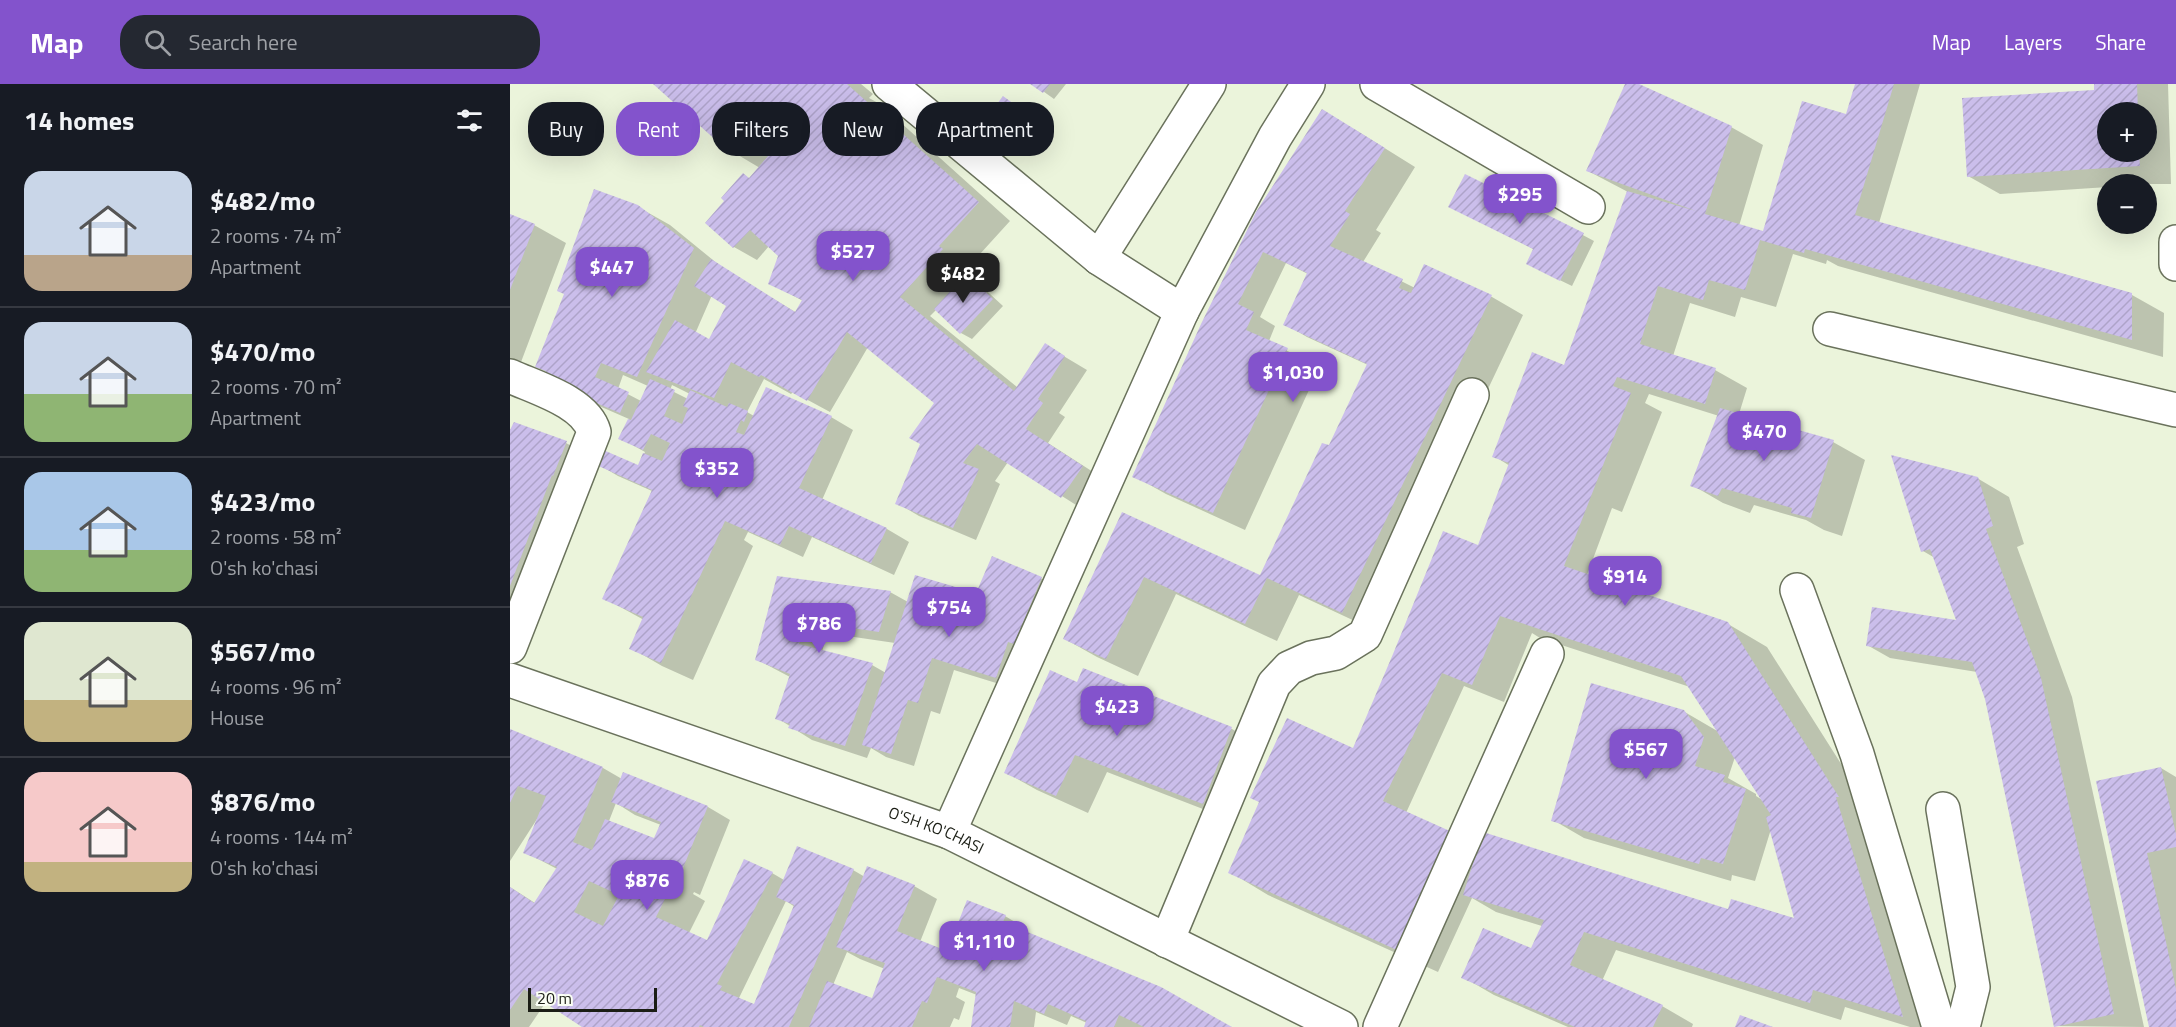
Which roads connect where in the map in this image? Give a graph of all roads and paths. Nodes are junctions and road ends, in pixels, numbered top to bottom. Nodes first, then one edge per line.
1 (889, 84) edge
2 (1209, 84) edge
3 (1308, 84) edge
4 (1377, 84) edge
5 (1588, 207) dead end
6 (2176, 242) edge
7 (1099, 258) junction
8 (2176, 264) edge
9 (1182, 311) junction
10 (1830, 329) dead end
11 (510, 376) edge
12 (1472, 395) dead end
13 (2176, 410) edge
14 (1797, 590) dead end
15 (510, 647) edge
16 (1547, 654) dead end
17 (510, 680) edge
18 (1943, 809) dead end
19 (949, 832) junction
20 (1167, 941) junction
21 (1341, 1027) edge
22 (1380, 1027) edge
23 (1939, 1027) edge
24 (1963, 1027) edge

1 - 7 street
2 - 7 street
3 - 9 street
4 - 5 street
6 - 8 street
7 - 9 street
9 - 19 street
10 - 13 street
11 - 15 street
12 - 20 street
14 - 23 street
16 - 22 street
17 - 19 street, O'SH KO'CHASI
18 - 24 street
19 - 20 street, O'SH KO'CHASI
20 - 21 street, O'SH KO'CHASI

